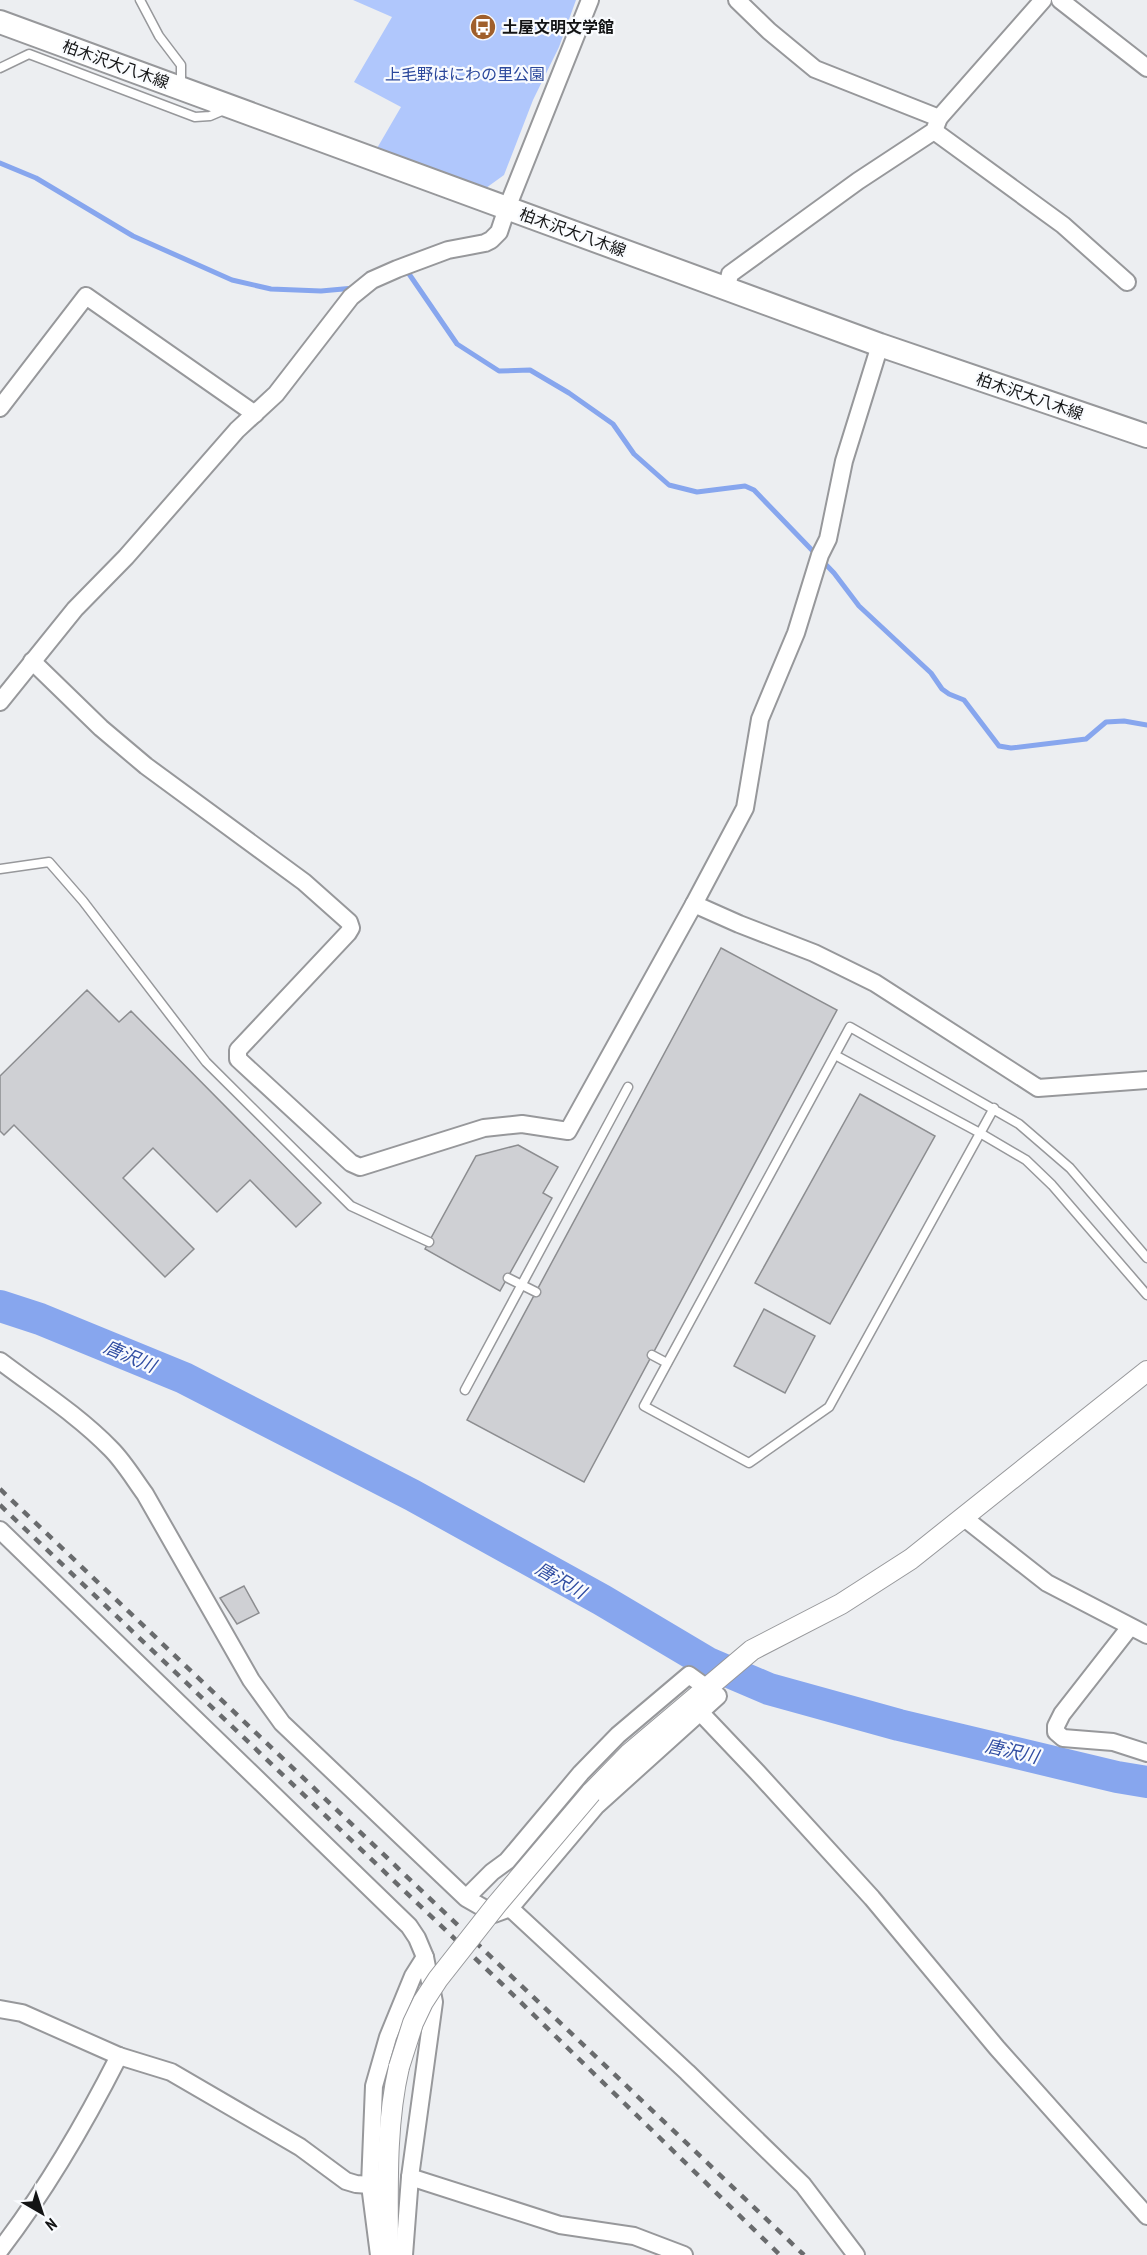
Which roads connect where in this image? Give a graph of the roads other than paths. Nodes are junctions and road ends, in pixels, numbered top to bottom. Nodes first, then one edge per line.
1 (140, 0) edge
2 (590, 0) edge
3 (737, 0) edge
4 (1043, 0) edge
5 (1060, 0) edge
6 (0, 22) edge
7 (0, 68) edge
8 (1147, 68) edge
9 (181, 88) junction
10 (229, 108) junction
11 (936, 124) junction
12 (507, 208) junction
13 (1127, 282) dead end
14 (727, 288) junction
15 (880, 345) junction
16 (0, 408) edge
17 (255, 414) junction
18 (1147, 436) edge
19 (32, 661) junction
20 (0, 702) edge
21 (0, 869) edge
22 (694, 904) junction
23 (836, 1055) junction
24 (1147, 1080) edge
25 (628, 1087) dead end
26 (994, 1108) junction
27 (980, 1133) junction
28 (429, 1242) dead end
29 (1147, 1258) edge
30 (508, 1278) dead end
31 (522, 1284) junction
32 (536, 1292) dead end
33 (1147, 1295) edge
34 (652, 1355) dead end
35 (0, 1361) edge
36 (668, 1363) junction
37 (1147, 1371) edge
38 (465, 1390) dead end
39 (963, 1517) junction
40 (0, 1530) edge
41 (1130, 1627) junction
42 (1147, 1635) edge
43 (710, 1684) junction
44 (700, 1712) junction
45 (1147, 1753) edge
46 (466, 1898) junction
47 (510, 1908) junction
48 (425, 1958) junction
49 (0, 2009) edge
50 (387, 2037) junction
51 (428, 2049) junction
52 (119, 2055) junction
53 (410, 2177) junction
54 (369, 2185) junction
55 (1147, 2216) edge
56 (0, 2250) edge
57 (379, 2255) edge
58 (388, 2255) edge
59 (404, 2255) edge
60 (684, 2255) edge
61 (856, 2255) edge

1 - 9 lane
2 - 12 street
3 - 11 street
4 - 11 street
5 - 8 street
6 - 9 main road, 柏木沢大八木線
7 - 10 lane
9 - 10 main road, 柏木沢大八木線
10 - 12 main road, 柏木沢大八木線
11 - 13 street
11 - 14 street
12 - 14 main road, 柏木沢大八木線
12 - 17 street
14 - 15 main road, 柏木沢大八木線
15 - 18 main road, 柏木沢大八木線
15 - 22 street
16 - 17 street
17 - 19 street
19 - 20 street
19 - 22 street
21 - 28 lane
22 - 24 street
23 - 26 lane
23 - 27 lane
23 - 36 lane
25 - 31 lane
26 - 27 lane
26 - 29 lane
27 - 33 lane
27 - 36 lane
30 - 31 lane
31 - 32 lane
31 - 38 lane
34 - 36 lane
35 - 46 street
37 - 39 street
39 - 41 street
39 - 43 street
40 - 48 street
41 - 42 street
41 - 45 street
43 - 44 street
43 - 46 street
43 - 58 street, bridge
44 - 47 street
44 - 55 street
46 - 47 street
47 - 61 street
48 - 50 street
48 - 51 street
49 - 52 street
50 - 51 street
50 - 54 street
51 - 53 street
52 - 54 street
52 - 56 street
53 - 59 street
53 - 60 street
54 - 57 street

